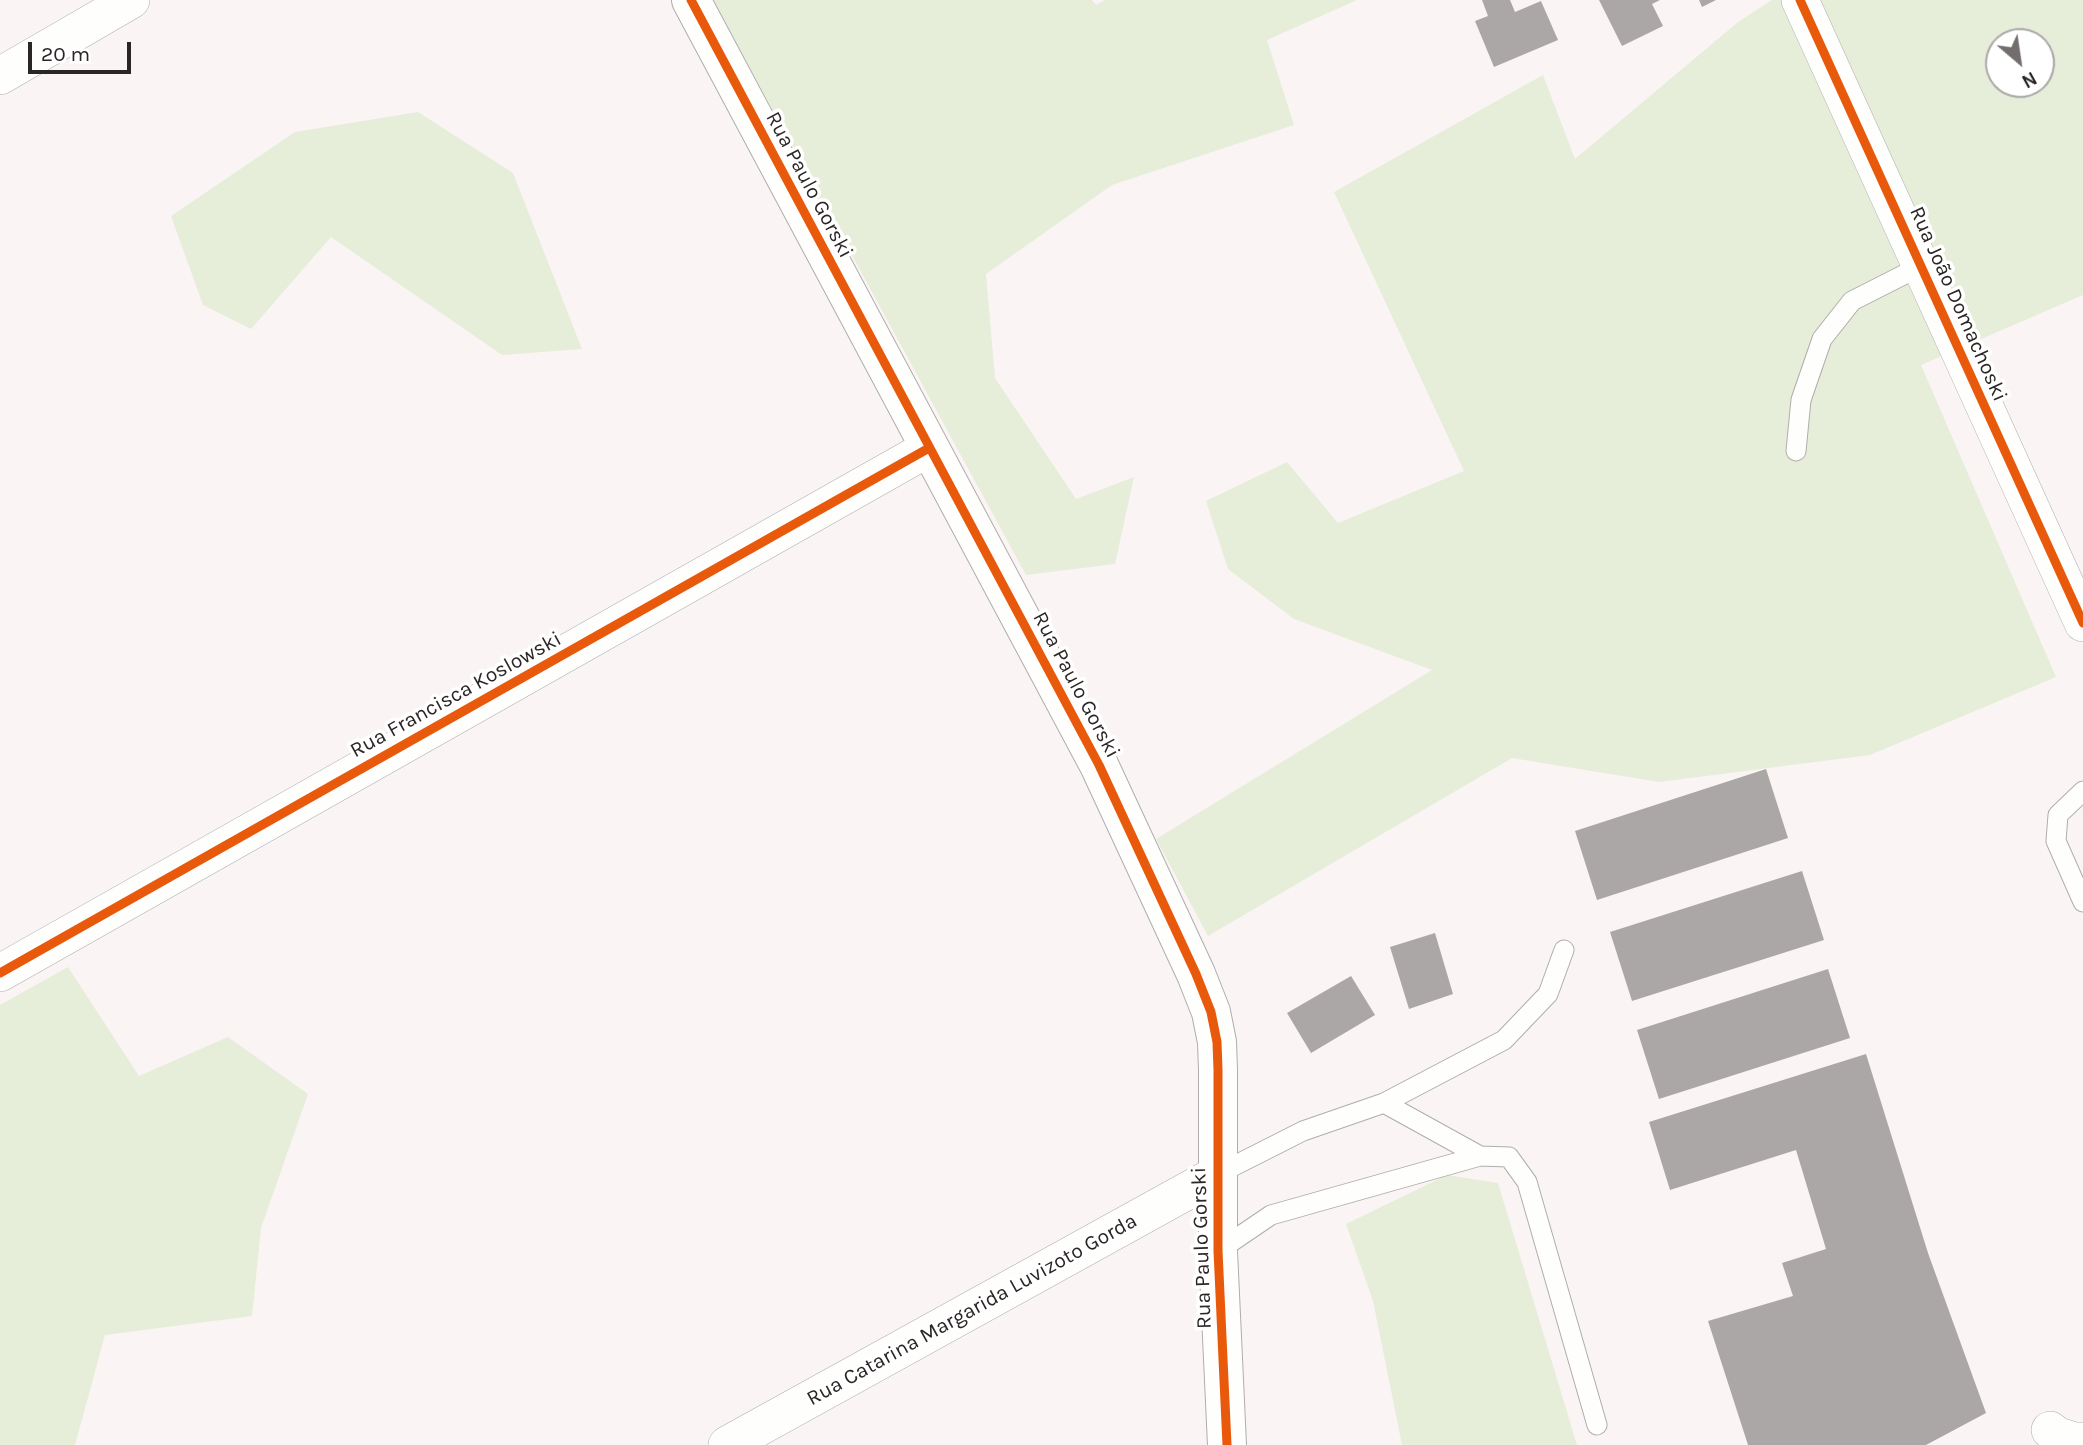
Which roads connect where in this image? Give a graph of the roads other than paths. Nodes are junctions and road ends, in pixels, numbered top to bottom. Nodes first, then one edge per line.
1 (131, 0) edge
2 (691, 0) edge
3 (1800, 0) edge
4 (0, 76) edge
5 (1921, 266) junction
6 (929, 448) junction
7 (1796, 451) dead end
8 (2083, 623) edge
9 (2083, 791) edge
10 (2083, 902) edge
11 (1564, 950) dead end
12 (0, 973) edge
13 (1384, 1103) junction
14 (1480, 1156) junction
15 (1216, 1175) junction
16 (1218, 1251) junction
17 (1597, 1425) dead end
18 (727, 1445) edge
19 (1227, 1445) edge

1 - 4 street
2 - 6 street, Rua Paulo Gorski
3 - 5 street, Rua João Domachoski
5 - 7 lane
5 - 8 street, Rua João Domachoski
6 - 12 street, Rua Francisca Koslowski
6 - 15 street, Rua Paulo Gorski
9 - 10 lane
11 - 13 lane
13 - 14 lane
13 - 15 lane
14 - 16 lane
14 - 17 lane
15 - 16 street, Rua Paulo Gorski
15 - 18 street, Rua Catarina Margarida Luvizoto Gorda
16 - 19 street, Rua Paulo Gorski

